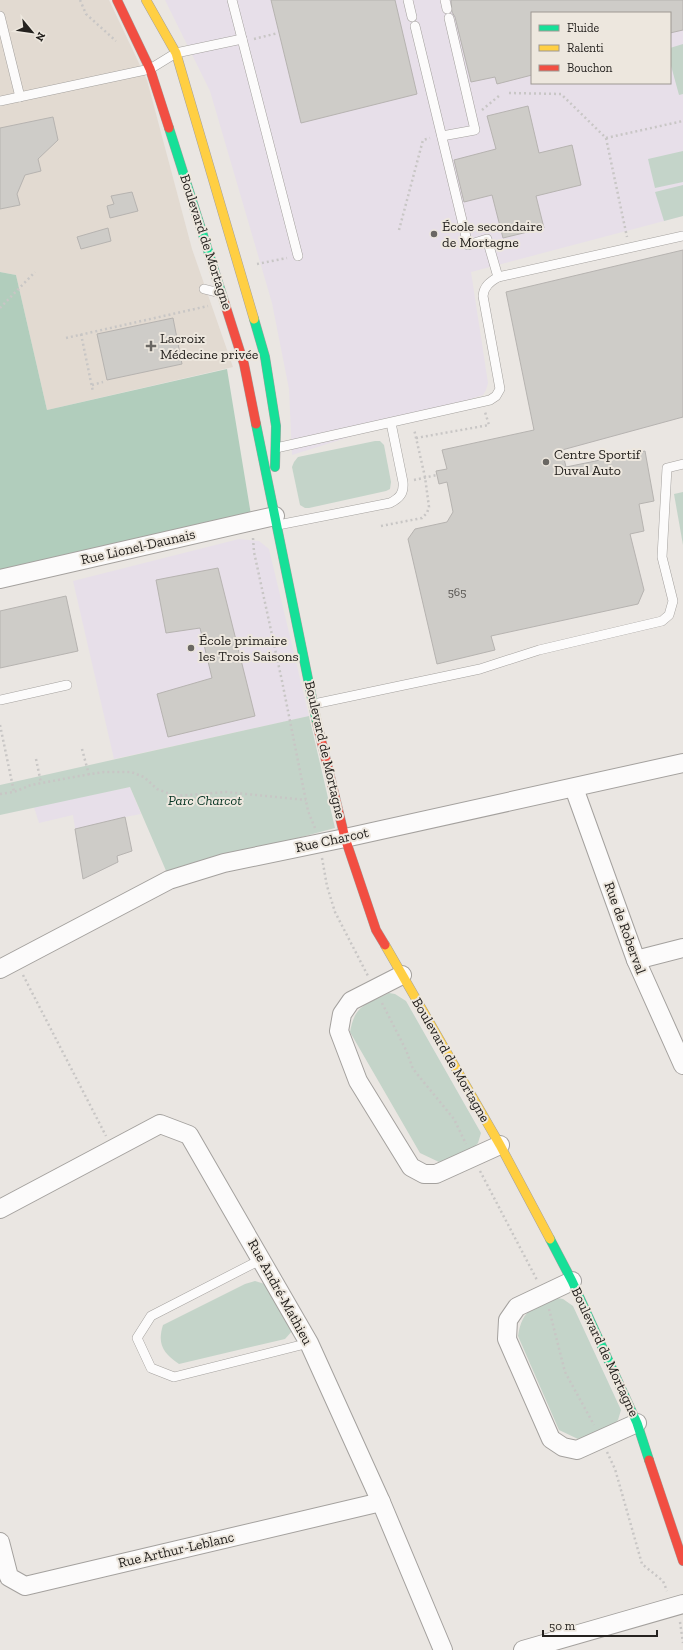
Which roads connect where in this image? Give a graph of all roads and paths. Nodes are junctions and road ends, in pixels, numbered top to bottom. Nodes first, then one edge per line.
1 (80, 0) edge
2 (117, 0) edge
3 (146, 0) edge
4 (232, 0) edge
5 (408, 0) edge
6 (0, 16) edge
7 (412, 17) dead end
8 (449, 18) dead end
9 (415, 26) dead end
10 (278, 33) dead end
11 (242, 40) junction
12 (119, 44) dead end
13 (176, 53) junction
14 (150, 69) junction
15 (509, 93) dead end
16 (500, 95) dead end
17 (20, 97) junction
18 (0, 101) edge
19 (473, 119) junction
20 (683, 121) edge
21 (442, 136) junction
22 (606, 138) junction
23 (399, 230) dead end
24 (683, 236) edge
25 (630, 248) junction
26 (298, 256) joint
27 (239, 267) junction
28 (35, 272) dead end
29 (498, 277) junction
30 (204, 289) dead end
31 (222, 294) junction
32 (208, 305) dead end
33 (0, 308) edge
34 (81, 334) junction
35 (66, 338) dead end
36 (103, 382) dead end
37 (92, 385) junction
38 (93, 392) dead end
39 (484, 411) dead end
40 (391, 423) junction
41 (414, 425) dead end
42 (416, 438) junction
43 (274, 449) junction
44 (683, 464) edge
45 (437, 475) dead end
46 (425, 477) junction
47 (277, 520) junction
48 (381, 526) dead end
49 (253, 536) dead end
50 (0, 579) edge
51 (67, 685) dead end
52 (0, 700) edge
53 (314, 704) junction
54 (0, 725) edge
55 (82, 749) dead end
56 (36, 759) dead end
57 (683, 763) edge
58 (89, 775) junction
59 (42, 783) junction
60 (574, 788) junction
61 (14, 792) junction
62 (0, 794) edge
63 (306, 800) junction
64 (315, 828) dead end
65 (345, 838) junction
66 (322, 856) dead end
67 (683, 948) edge
68 (636, 960) junction
69 (8, 965) edge
70 (402, 975) junction
71 (370, 978) dead end
72 (381, 1001) dead end
73 (683, 1065) edge
74 (500, 1145) junction
75 (113, 1149) junction
76 (468, 1150) dead end
77 (476, 1165) dead end
78 (0, 1208) edge
79 (262, 1259) junction
80 (572, 1281) junction
81 (540, 1285) dead end
82 (548, 1308) dead end
83 (310, 1343) junction
84 (637, 1423) junction
85 (596, 1429) dead end
86 (606, 1450) dead end
87 (381, 1502) junction
88 (0, 1542) edge
89 (683, 1560) edge
90 (663, 1581) dead end
91 (683, 1604) edge
92 (681, 1625) dead end
93 (683, 1643) edge
94 (443, 1650) edge
95 (523, 1650) edge

1 - 12 path
2 - 14 street, Boulevard de Mortagne
3 - 13 street, Boulevard de Mortagne
4 - 11 lane
5 - 7 lane
6 - 17 lane
8 - 19 lane
9 - 21 lane
10 - 11 path
11 - 13 lane
11 - 26 lane
13 - 14 lane
13 - 27 street, Boulevard de Mortagne
14 - 17 lane
14 - 31 street, Boulevard de Mortagne
15 - 22 path
16 - 19 path
17 - 18 lane
19 - 21 lane
20 - 22 path
21 - 23 path
21 - 29 lane
22 - 25 path
24 - 25 lane
25 - 29 lane
26 - 27 path
27 - 43 street, Boulevard de Mortagne
28 - 33 path
29 - 40 lane
30 - 31 lane
31 - 47 street, Boulevard de Mortagne
32 - 34 path
34 - 35 path
34 - 37 path
36 - 37 path
37 - 38 path
39 - 42 path
40 - 43 lane
40 - 47 lane
41 - 42 path
42 - 46 path
43 - 47 street, Boulevard de Mortagne
44 - 53 lane
45 - 46 path
46 - 48 path
47 - 50 street, Rue Lionel-Daunais
47 - 53 street, Boulevard de Mortagne
49 - 63 path, Boulevard de Mortagne
51 - 52 lane
53 - 65 street, Boulevard de Mortagne
54 - 61 path
55 - 58 path
56 - 59 path
57 - 60 street, Rue Charcot
58 - 59 path
58 - 63 path
59 - 61 path
60 - 65 street, Rue Charcot
60 - 68 street, Rue de Roberval
61 - 62 path
63 - 64 path, Boulevard de Mortagne
65 - 69 street, Rue Charcot
65 - 70 street, Boulevard de Mortagne
66 - 71 path
67 - 68 street
68 - 73 street, Rue de Roberval
69 - 75 path
70 - 74 street, Boulevard de Mortagne
70 - 74 street
72 - 76 path, Boulevard de Mortagne
74 - 80 street, Boulevard de Mortagne
75 - 78 street, Rue André-Mathieu
75 - 79 street, Rue André-Mathieu
77 - 81 path
79 - 83 street, Rue André-Mathieu
79 - 83 lane
80 - 84 street, Boulevard de Mortagne
80 - 84 street, Boulevard de Mortagne
82 - 85 path
83 - 87 street, Rue André-Mathieu
84 - 89 street, Boulevard de Mortagne
86 - 90 path
87 - 88 street, Rue Arthur-Leblanc
87 - 94 street, Rue André-Mathieu
91 - 95 street
92 - 93 path

